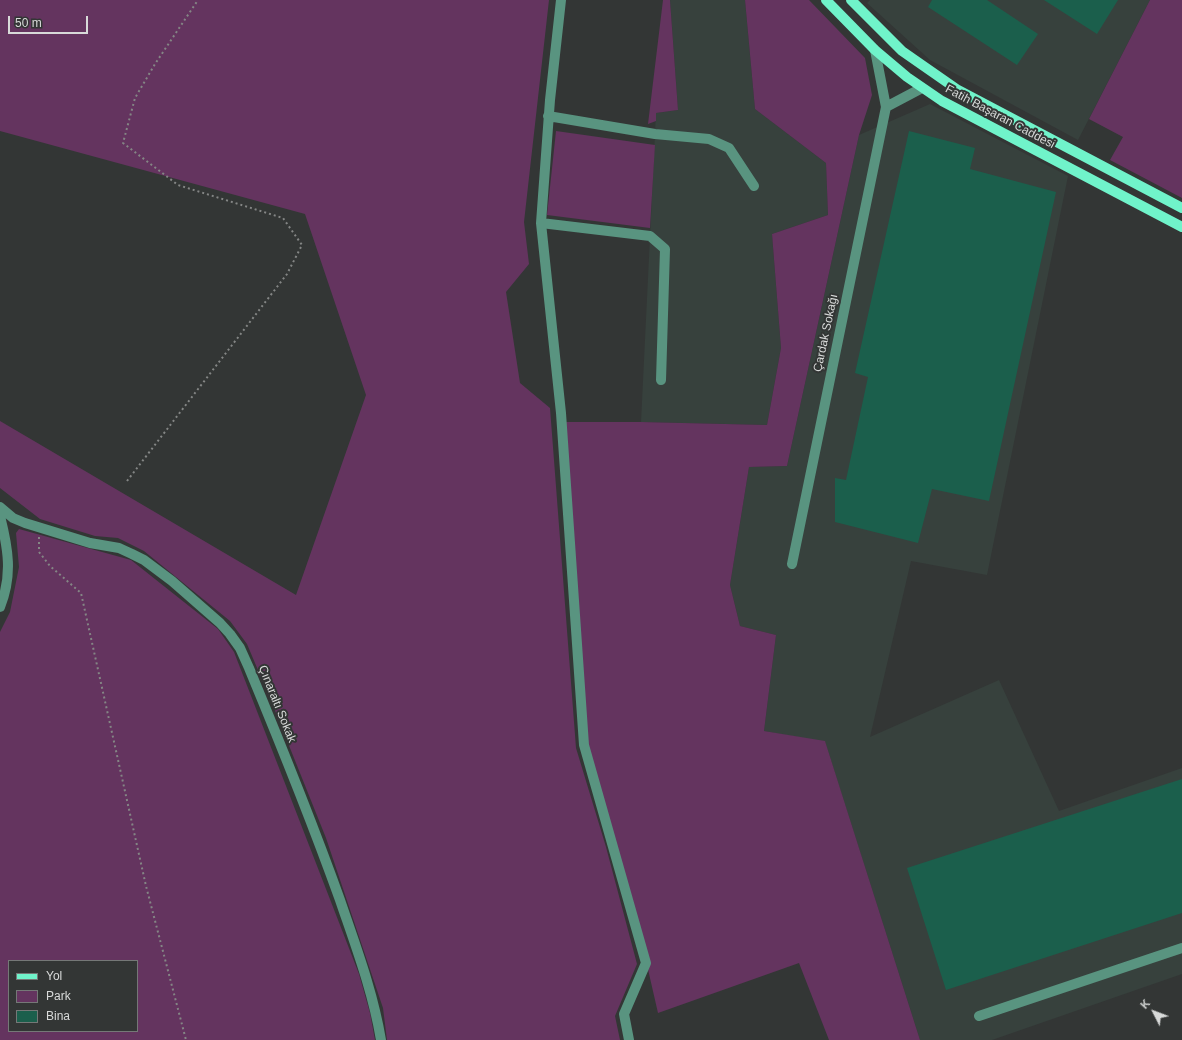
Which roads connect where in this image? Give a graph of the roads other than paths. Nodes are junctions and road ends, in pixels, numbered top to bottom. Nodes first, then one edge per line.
1 (561, 0) edge
2 (826, 0) edge
3 (851, 0) edge
4 (875, 50) junction
5 (922, 88) junction
6 (886, 107) junction
7 (548, 116) junction
8 (754, 186) dead end
9 (1182, 208) edge
10 (541, 223) junction
11 (1182, 227) edge
12 (661, 380) dead end
13 (0, 507) edge
14 (0, 516) edge
15 (792, 564) dead end
16 (0, 607) edge
17 (1182, 948) edge
18 (979, 1016) dead end
19 (381, 1040) edge
20 (629, 1040) edge

1 - 7 street
2 - 4 main road, Fatih Başaran Caddesi
3 - 9 main road, Fatih Başaran Caddesi
4 - 5 main road, Fatih Başaran Caddesi
4 - 6 street, Çardak Sokağı
5 - 6 street
5 - 11 main road, Fatih Başaran Caddesi
6 - 15 street, Çardak Sokağı
7 - 8 street
7 - 10 street
10 - 12 street
10 - 20 street
13 - 19 street, Çınaraltı Sokak
14 - 16 street
17 - 18 street

